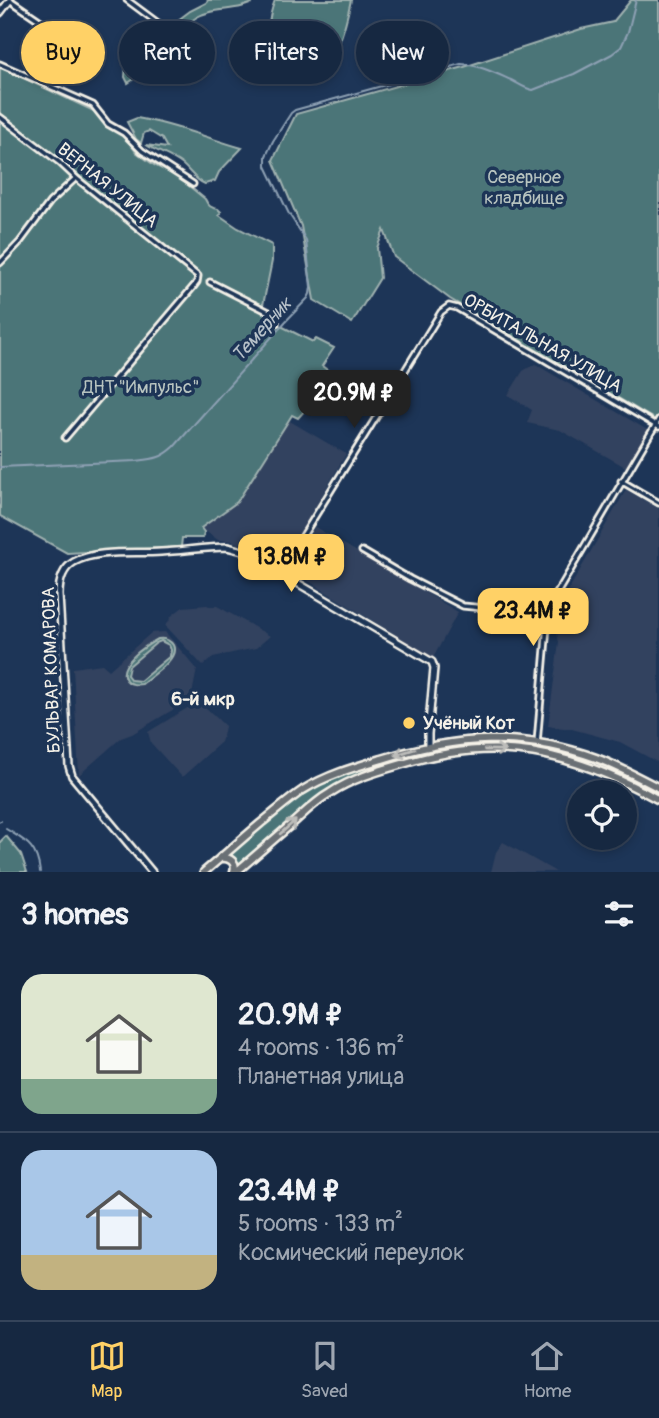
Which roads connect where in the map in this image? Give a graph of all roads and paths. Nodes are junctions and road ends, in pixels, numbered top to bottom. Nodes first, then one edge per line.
1 (10, 0) edge
2 (127, 0) edge
3 (0, 13) edge
4 (41, 21) edge
5 (155, 21) edge
6 (0, 64) edge
7 (0, 117) edge
8 (76, 178) junction
9 (193, 184) dead end
10 (0, 263) edge
11 (210, 282) dead end
12 (276, 323) dead end
13 (659, 419) edge
14 (657, 426) edge
15 (65, 438) dead end
16 (621, 481) junction
17 (659, 503) edge
18 (362, 551) dead end
19 (280, 573) junction
20 (548, 614) junction
21 (537, 743) junction
22 (428, 746) junction
23 (592, 757) junction
24 (371, 762) junction
25 (589, 766) junction
26 (373, 772) junction
27 (659, 788) edge
28 (659, 800) edge
29 (220, 858) junction
30 (152, 872) edge
31 (205, 872) edge
32 (235, 872) edge

1 - 3 street
1 - 4 street
2 - 5 street
6 - 9 street
7 - 8 street, ВЕРНАЯ УЛИЦА
8 - 10 street
8 - 15 street, ВЕРНАЯ УЛИЦА
11 - 12 street
13 - 14 street
14 - 16 street
14 - 19 street, ОРБИТАЛЬНАЯ УЛИЦА
16 - 17 street
16 - 20 street
18 - 20 street
19 - 22 street
19 - 30 street, БУЛЬВАР КОМАРОВА
20 - 21 street
21 - 22 main road
21 - 23 main road
22 -> 24 main road
23 - 25 main road
23 - 27 main road
24 - 26 main road
24 - 29 main road
26 -> 25 main road
25 - 28 main road
32 -> 26 main road
29 - 31 main road
29 - 32 main road

